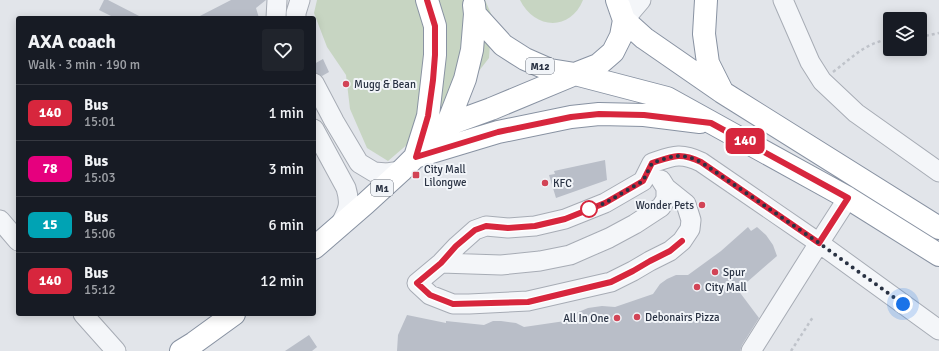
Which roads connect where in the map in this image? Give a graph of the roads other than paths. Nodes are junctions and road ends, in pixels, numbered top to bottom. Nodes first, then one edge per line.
1 (277, 0) edge
2 (300, 0) edge
3 (427, 0) edge
4 (617, 0) edge
5 (642, 0) edge
6 (706, 0) edge
7 (784, 0) edge
8 (474, 7) edge
9 (276, 16) edge
10 (296, 16) edge
11 (624, 20) junction
12 (575, 74) junction
13 (316, 86) edge
14 (722, 92) junction
15 (711, 123) junction
16 (447, 125) junction
17 (316, 133) edge
18 (652, 163) junction
19 (408, 164) junction
20 (939, 172) edge
21 (666, 188) junction
22 (848, 198) junction
23 (0, 220) edge
24 (340, 225) junction
25 (939, 228) edge
26 (16, 240) edge
27 (819, 243) junction
28 (316, 246) edge
29 (939, 255) edge
30 (441, 263) junction
31 (85, 316) edge
32 (231, 316) edge
33 (939, 330) edge
34 (116, 351) edge
35 (181, 351) edge
36 (751, 351) edge

1 - 9 street
2 - 10 street
3 - 19 highway
4 - 11 highway
5 - 11 street
6 - 14 highway
7 - 20 street
8 - 12 highway, M12
8 - 16 highway, M1
11 - 12 highway
11 - 14 highway
12 - 15 highway, M12
12 - 16 highway, M1
13 - 19 street
14 - 25 highway
15 - 19 highway
15 - 22 highway, M12
16 - 19 highway, M1
17 - 24 street
18 - 21 street
18 - 27 street
18 - 30 street
19 - 24 highway, M1
21 - 30 street
21 - 30 street
22 - 27 street
22 - 29 highway, M12
23 - 26 street
24 - 28 highway, M1
27 - 33 street
27 - 36 street
31 - 34 street
32 - 35 highway

